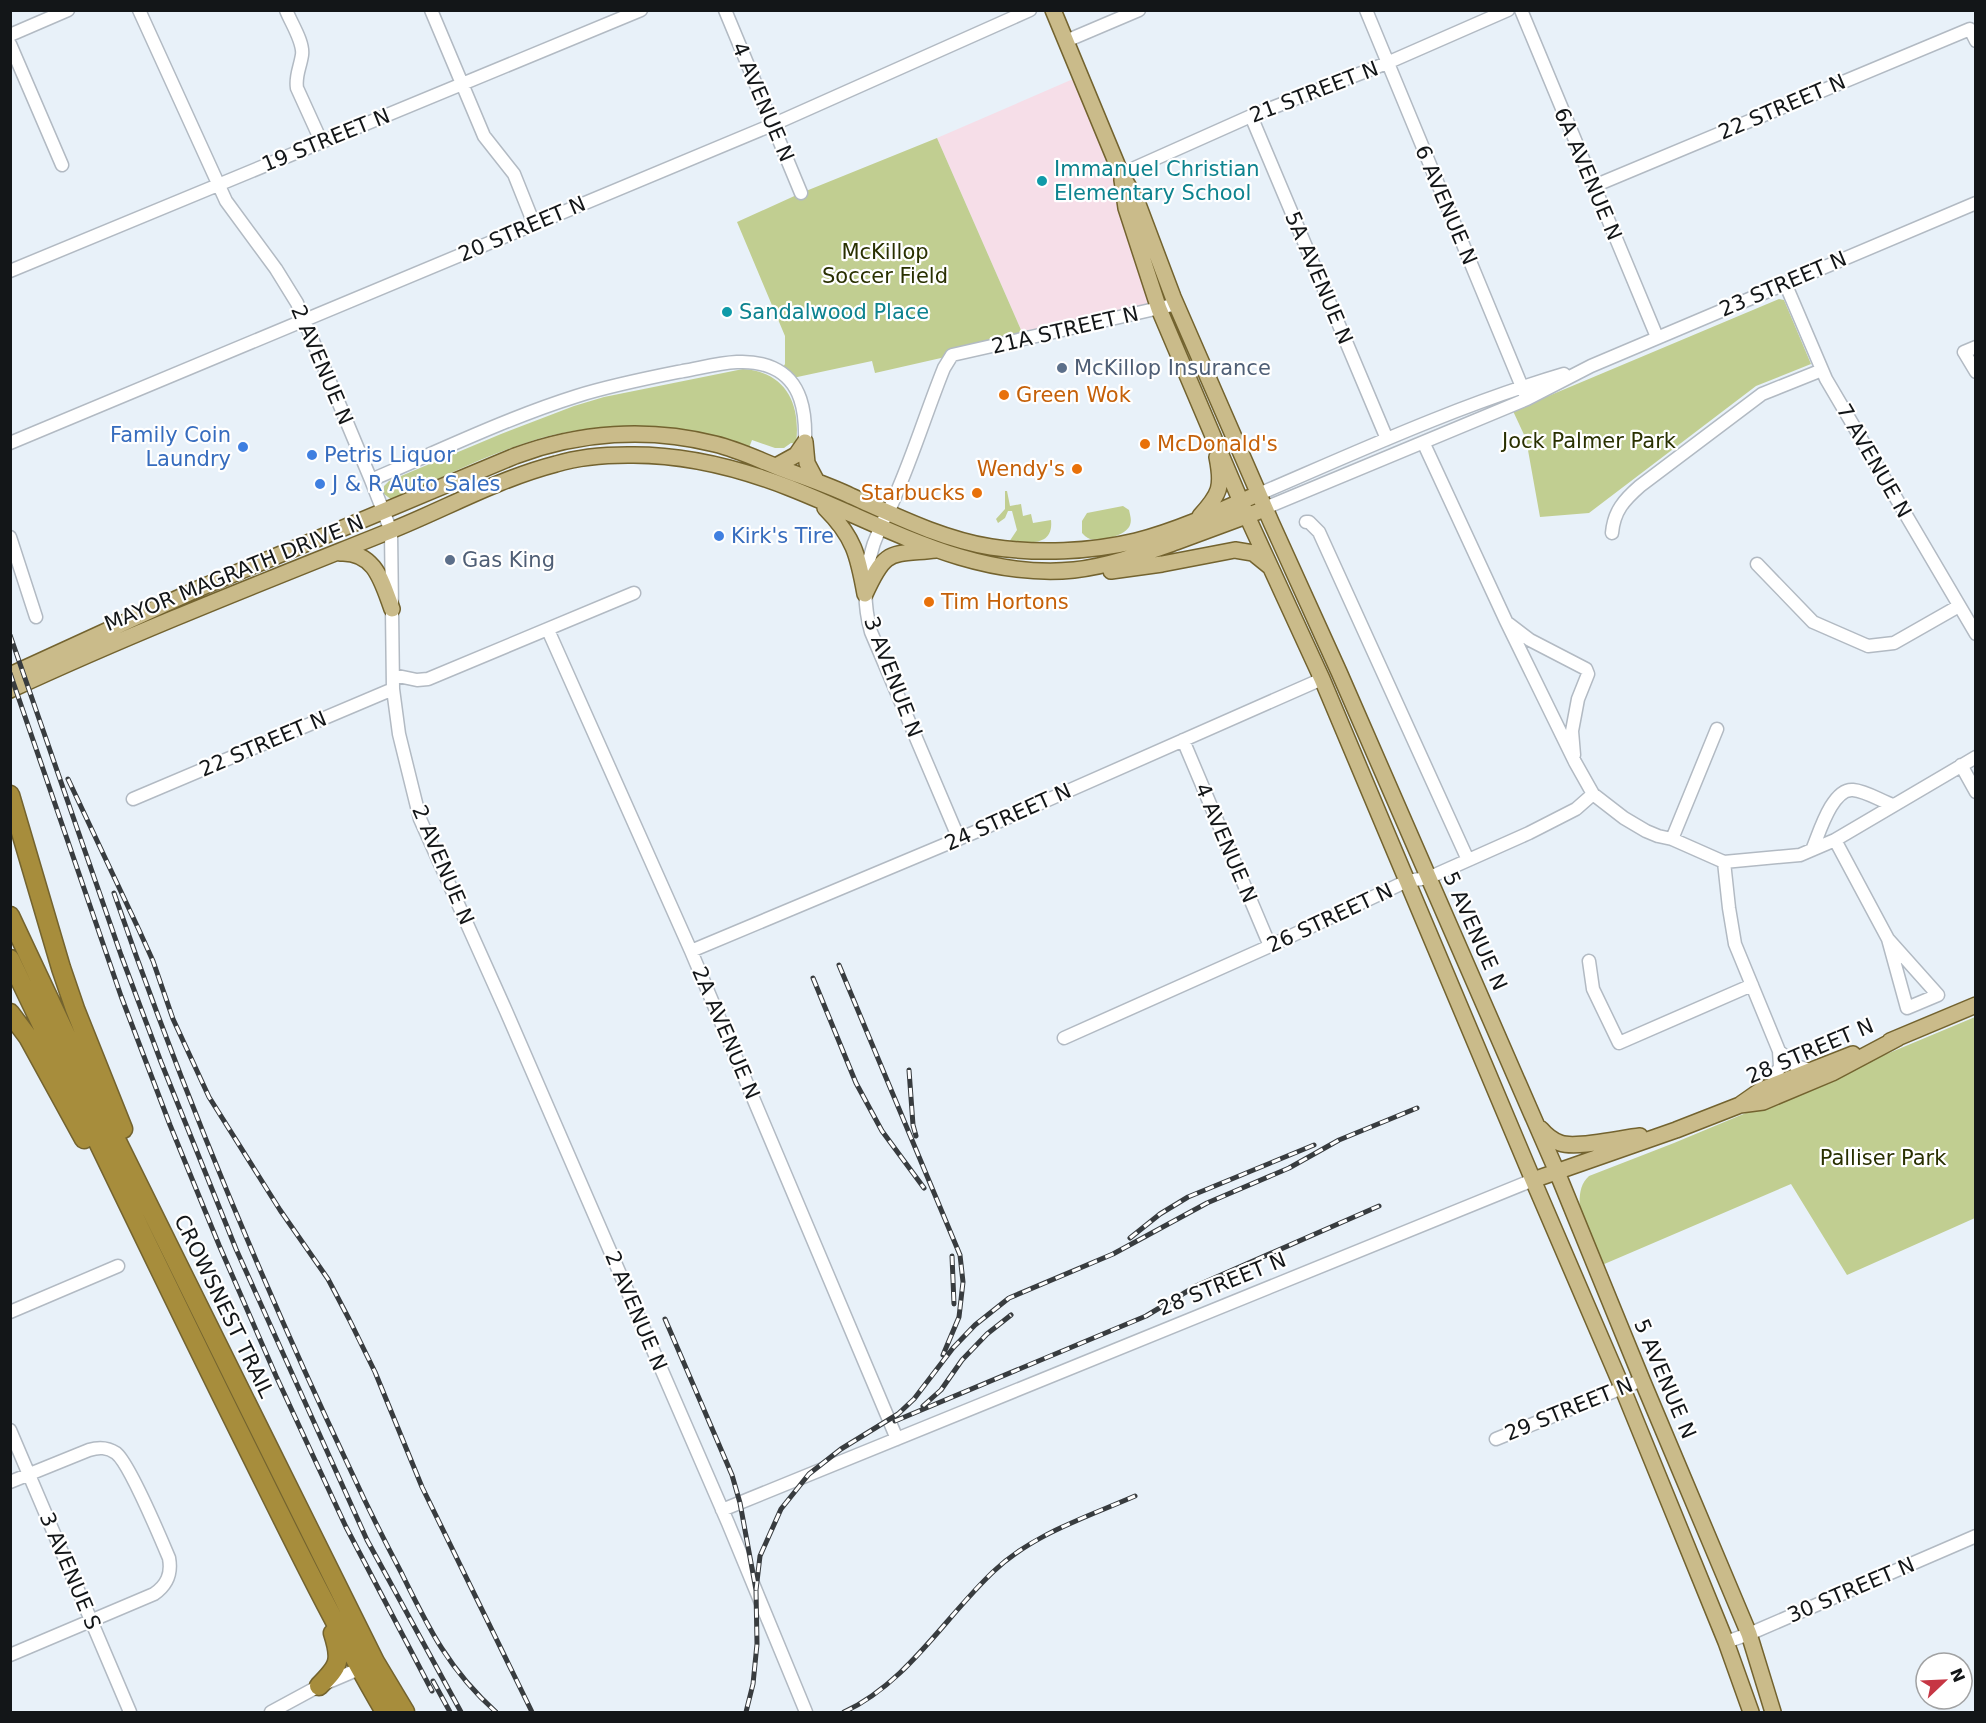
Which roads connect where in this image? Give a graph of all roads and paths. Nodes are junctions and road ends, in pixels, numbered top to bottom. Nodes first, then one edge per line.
1 (68, 10) edge
2 (139, 10) edge
3 (286, 10) edge
4 (431, 10) edge
5 (641, 10) edge
6 (725, 10) edge
7 (1030, 10) edge
8 (1053, 10) edge
9 (1139, 10) edge
10 (1366, 10) edge
11 (1508, 10) edge
12 (1521, 10) edge
13 (10, 35) edge
14 (1973, 35) edge
15 (1066, 41) junction
16 (10, 44) edge
17 (1387, 63) junction
18 (462, 84) junction
19 (1251, 116) junction
20 (772, 125) junction
21 (322, 142) junction
22 (62, 165) dead end
23 (1121, 174) junction
24 (218, 184) junction
25 (1594, 186) junction
26 (801, 193) dead end
27 (1976, 203) edge
28 (534, 224) junction
29 (10, 271) edge
30 (1785, 283) junction
31 (1177, 304) junction
32 (1159, 309) junction
33 (305, 320) junction
34 (1657, 337) junction
35 (1970, 350) edge
36 (952, 355) joint
37 (1591, 366) junction
38 (1822, 370) junction
39 (1976, 372) edge
40 (1522, 386) junction
41 (1527, 399) junction
42 (1213, 436) junction
43 (1387, 439) junction
44 (805, 442) junction
45 (10, 443) edge
46 (1424, 444) junction
47 (776, 466) junction
48 (371, 480) junction
49 (816, 480) junction
50 (1259, 494) junction
51 (819, 501) junction
52 (1244, 508) junction
53 (1265, 508) junction
54 (887, 512) junction
55 (383, 513) junction
56 (1196, 520) junction
57 (1306, 522) dead end
58 (879, 528) junction
59 (391, 531) junction
60 (1612, 533) dead end
61 (10, 537) edge
62 (939, 550) junction
63 (331, 554) junction
64 (1757, 564) dead end
65 (1271, 568) junction
66 (1075, 570) junction
67 (634, 593) dead end
68 (865, 594) junction
69 (1959, 606) junction
70 (392, 609) junction
71 (36, 617) dead end
72 (1506, 621) junction
73 (548, 630) junction
74 (1976, 634) edge
75 (10, 675) edge
76 (393, 675) junction
77 (1323, 679) junction
78 (393, 689) junction
79 (10, 690) edge
80 (1717, 729) dead end
81 (1183, 740) junction
82 (1976, 757) edge
83 (1575, 762) junction
84 (1961, 765) junction
85 (1976, 792) edge
86 (1593, 794) junction
87 (10, 795) edge
88 (133, 799) dead end
89 (1893, 805) junction
90 (1672, 838) junction
91 (959, 839) junction
92 (1835, 840) junction
93 (1812, 850) junction
94 (1468, 860) junction
95 (1724, 862) junction
96 (1428, 878) junction
97 (1407, 881) junction
98 (10, 916) edge
99 (1888, 939) junction
100 (1270, 946) junction
101 (691, 951) junction
102 (10, 959) edge
103 (1589, 961) dead end
104 (1752, 985) junction
105 (1976, 1005) edge
106 (10, 1013) edge
107 (1064, 1038) dead end
108 (1898, 1038) junction
109 (1779, 1051) junction
110 (1810, 1070) junction
111 (1772, 1085) junction
112 (1740, 1105) junction
113 (1533, 1119) junction
114 (1676, 1130) junction
115 (1557, 1172) junction
116 (1533, 1180) junction
117 (118, 1266) dead end
118 (195, 1296) junction
119 (177, 1306) junction
120 (10, 1312) edge
121 (1642, 1380) junction
122 (1622, 1387) junction
123 (10, 1430) edge
124 (897, 1439) junction
125 (1496, 1439) dead end
126 (29, 1474) junction
127 (10, 1482) edge
128 (723, 1510) junction
129 (1976, 1536) edge
130 (327, 1608) junction
131 (92, 1620) junction
132 (1749, 1634) junction
133 (1726, 1642) junction
134 (10, 1655) edge
135 (368, 1665) junction
136 (319, 1686) junction
137 (130, 1713) edge
138 (271, 1713) edge
139 (385, 1713) edge
140 (405, 1713) edge
141 (806, 1713) edge
142 (1751, 1713) edge
143 (1773, 1713) edge

1 - 13 street
2 - 24 street, 2 AVENUE N
3 - 21 street
4 - 18 street
5 - 18 street, 19 STREET N
6 - 20 street, 4 AVENUE N
7 - 20 street, 20 STREET N
8 - 15 main road, 5 AVENUE N
9 - 15 street
10 - 17 street, 6 AVENUE N
11 - 17 street, 21 STREET N
12 - 25 street, 6A AVENUE N
14 - 25 street, 22 STREET N
15 - 23 main road, 5 AVENUE N
16 - 22 street
17 - 19 street, 21 STREET N
17 - 40 street, 6 AVENUE N
18 - 21 street, 19 STREET N
18 - 28 street
19 - 23 street, 21 STREET N
19 - 43 street, 5A AVENUE N
20 - 26 street, 4 AVENUE N
20 - 28 street, 20 STREET N
21 - 24 street, 19 STREET N
23 - 31 main road, 5 AVENUE N
23 - 32 main road, 5 AVENUE N
24 - 29 street, 19 STREET N
24 - 33 street, 2 AVENUE N
25 - 34 street, 6A AVENUE N
27 - 30 street, 23 STREET N
28 - 33 street, 20 STREET N
30 - 34 street, 23 STREET N
30 - 38 street, 7 AVENUE N
31 - 32 street, 21A STREET N
31 - 50 main road, 5 AVENUE N
32 - 36 street, 21A STREET N
32 - 42 main road, 5 AVENUE N
33 - 45 street, 20 STREET N
33 - 48 street, 2 AVENUE N
34 - 37 street, 23 STREET N
35 - 39 street
36 - 54 street, 3 AVENUE N
37 - 40 street, 23 STREET N
37 - 41 street, 23 STREET N
38 - 60 street
38 - 69 street, 7 AVENUE N
40 - 41 street, 6 AVENUE N
40 - 43 street, 23 STREET N
41 - 46 street, 23 STREET N
42 - 52 main road, 5 AVENUE N
42 - 56 main road
43 - 50 street, 23 STREET N
44 - 47 main road
44 - 48 street
44 - 49 main road
46 - 53 street, 23 STREET N
46 - 72 street
47 - 49 main road, MAYOR MAGRATH DRIVE N
47 - 55 main road, MAYOR MAGRATH DRIVE N
48 - 55 street, 2 AVENUE N
49 - 54 main road, MAYOR MAGRATH DRIVE N
50 - 52 main road, MAYOR MAGRATH DRIVE N
50 - 53 main road, 5 AVENUE N
51 - 58 main road, MAYOR MAGRATH DRIVE N
51 - 59 main road, MAYOR MAGRATH DRIVE N
51 - 68 main road
52 - 53 main road, MAYOR MAGRATH DRIVE N
52 - 56 main road, MAYOR MAGRATH DRIVE N
52 - 65 main road, 5 AVENUE N
52 - 66 main road, MAYOR MAGRATH DRIVE N
53 - 96 main road, 5 AVENUE N
54 - 56 main road, MAYOR MAGRATH DRIVE N
54 - 58 street, 3 AVENUE N
55 - 59 street, 2 AVENUE N
55 - 75 main road, MAYOR MAGRATH DRIVE N
57 - 94 street, 5 AVENUE N
58 - 62 main road, MAYOR MAGRATH DRIVE N
58 - 68 street, 3 AVENUE N
59 - 63 main road, MAYOR MAGRATH DRIVE N
59 - 70 street, 2 AVENUE N
61 - 71 street
62 - 66 main road, MAYOR MAGRATH DRIVE N
62 - 68 main road
63 - 70 main road
63 - 79 main road, MAYOR MAGRATH DRIVE N
64 - 69 street
65 - 66 main road
65 - 77 main road, 5 AVENUE N
67 - 73 street
68 - 91 street, 3 AVENUE N
69 - 74 street, 7 AVENUE N
70 - 76 street, 2 AVENUE N
72 - 83 street
72 - 83 street
73 - 76 street
73 - 101 street, 2A AVENUE N
76 - 78 street, 2 AVENUE N
77 - 81 street, 24 STREET N
77 - 97 main road, 5 AVENUE N
78 - 88 street, 22 STREET N
78 - 128 street, 2 AVENUE N
80 - 90 street
81 - 91 street, 24 STREET N
81 - 100 street, 4 AVENUE N
82 - 84 street
83 - 86 street
84 - 85 street
84 - 89 street
86 - 90 street
86 - 94 street, 26 STREET N
87 - 118 highway
89 - 92 street
89 - 93 street
90 - 95 street
91 - 101 street, 24 STREET N
92 - 93 street
92 - 99 street
93 - 95 street
94 - 96 street, 26 STREET N
95 - 104 street
96 - 97 street, 26 STREET N
96 - 113 main road, 5 AVENUE N
97 - 100 street, 26 STREET N
97 - 116 main road, 5 AVENUE N
98 - 118 highway, CROWSNEST TRAIL
99 - 99 street
100 - 107 street, 26 STREET N
101 - 124 street, 2A AVENUE N
102 - 119 highway, CROWSNEST TRAIL
103 - 104 street
104 - 109 street
105 - 108 main road, 28 STREET N
106 - 119 highway
108 - 110 main road, 28 STREET N
108 - 112 main road, 28 STREET N
109 - 110 street
109 - 111 street
110 - 111 main road, 28 STREET N
111 - 112 main road, 28 STREET N
112 - 114 main road, 28 STREET N
113 - 114 main road
113 - 115 main road, 5 AVENUE N
114 - 115 main road, 28 STREET N
115 - 116 main road, 28 STREET N
115 - 121 main road, 5 AVENUE N
116 - 122 main road, 5 AVENUE N
116 - 124 street, 28 STREET N
117 - 120 street
118 - 135 highway, CROWSNEST TRAIL
119 - 130 highway, CROWSNEST TRAIL
121 - 122 street, 29 STREET N
121 - 132 main road, 5 AVENUE N
122 - 125 street, 29 STREET N
122 - 133 main road, 5 AVENUE N
123 - 126 street, 3 AVENUE S
124 - 128 street, 28 STREET N
126 - 127 street
126 - 131 street, 3 AVENUE S
126 - 131 street
128 - 141 street, 2 AVENUE N
129 - 132 street, 30 STREET N
130 - 135 highway, CROWSNEST TRAIL
130 - 136 highway
131 - 134 street
131 - 137 street, 3 AVENUE S
132 - 133 street, 30 STREET N
132 - 143 main road, 5 AVENUE N
133 - 142 main road, 5 AVENUE N
135 - 136 street
135 - 139 highway, CROWSNEST TRAIL
135 - 140 highway, CROWSNEST TRAIL
136 - 138 street

